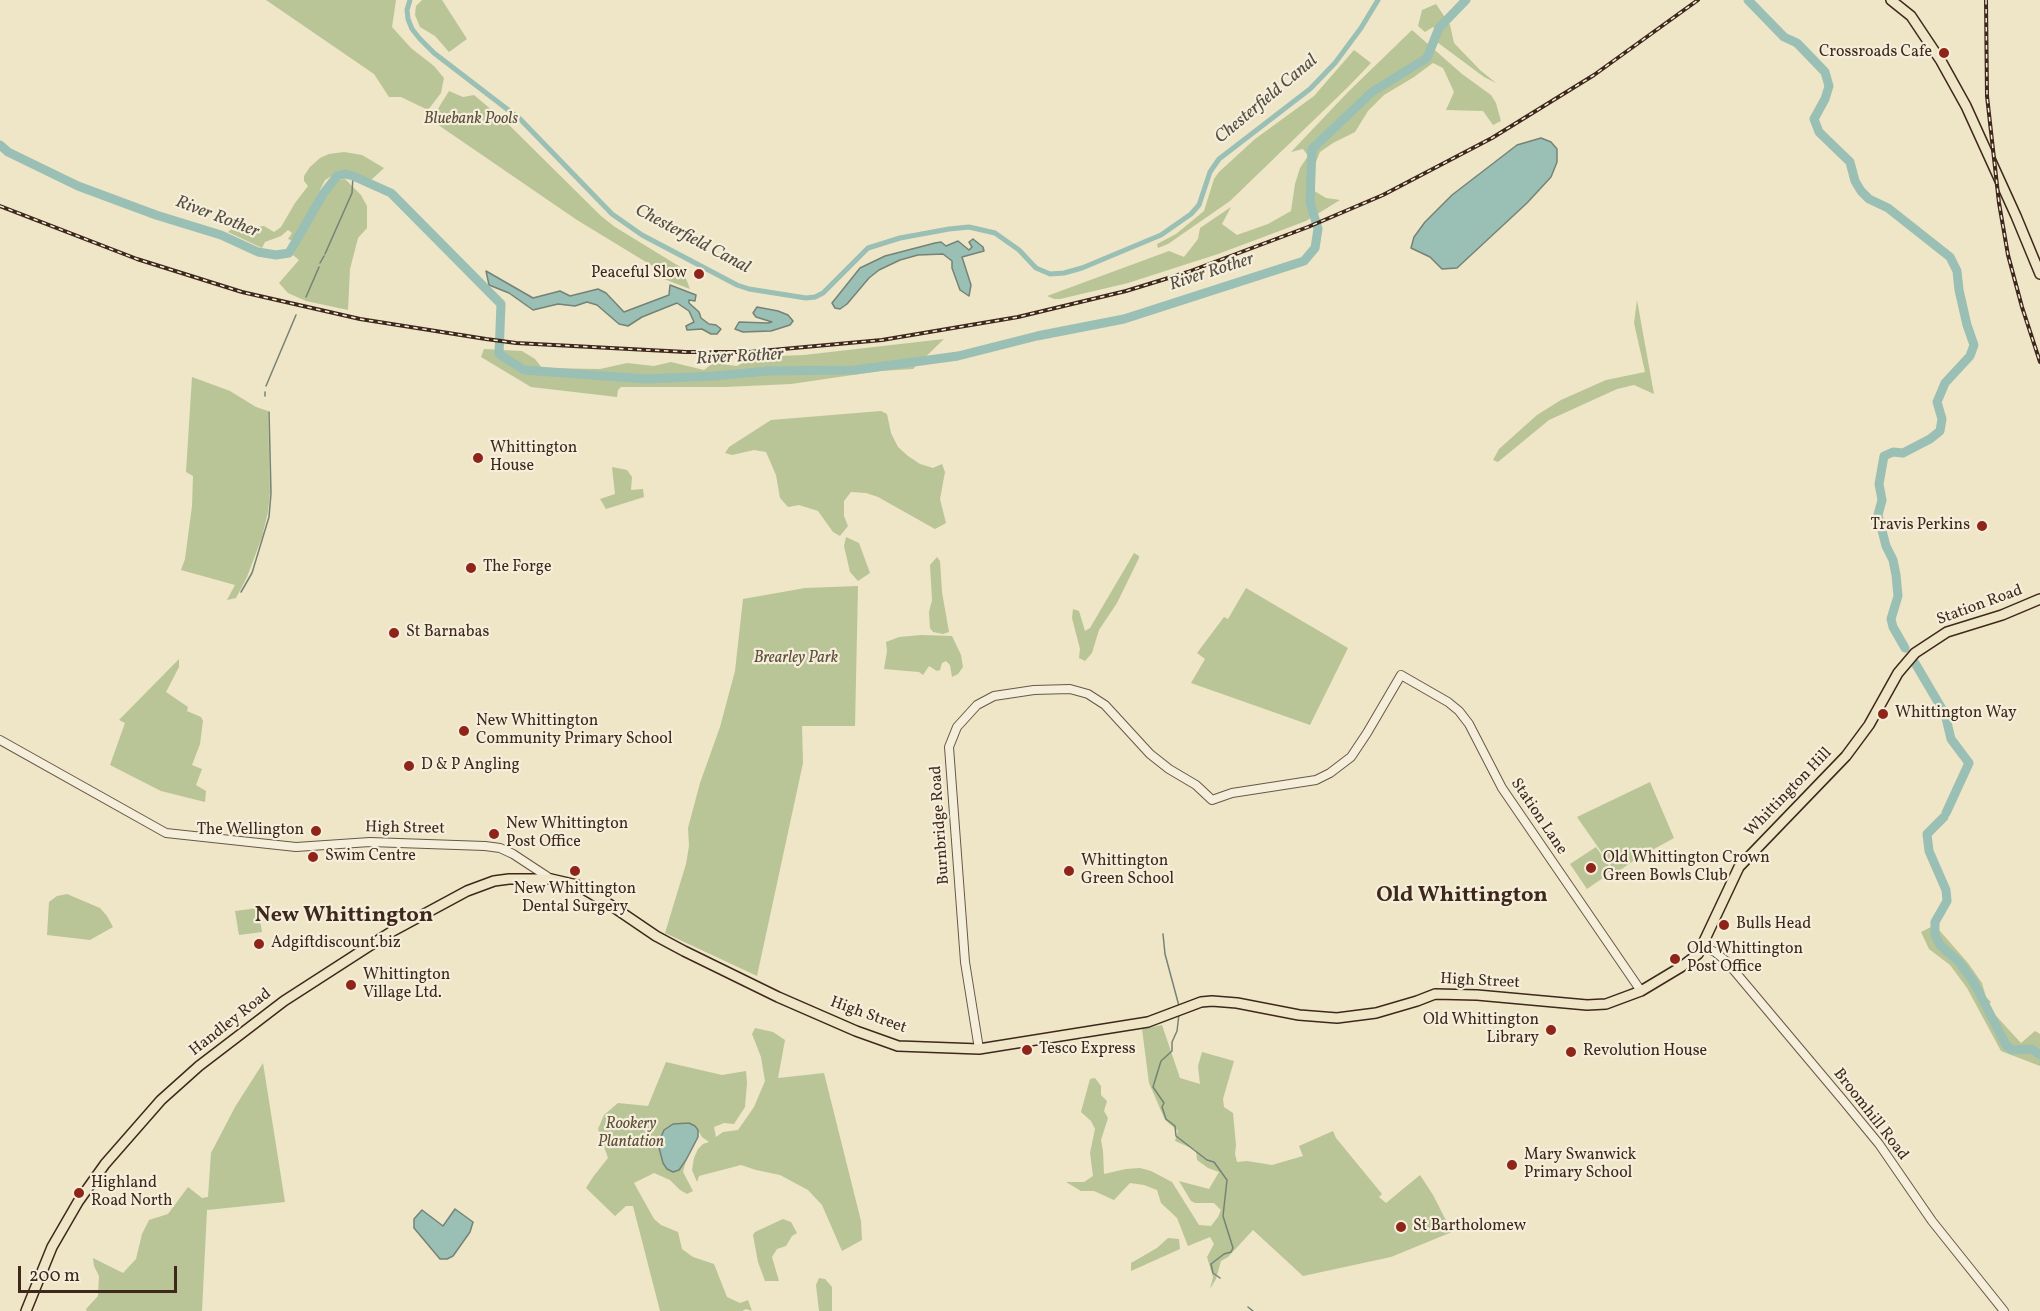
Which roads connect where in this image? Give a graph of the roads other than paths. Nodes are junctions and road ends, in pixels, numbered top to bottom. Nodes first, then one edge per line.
1 (1891, 0) edge
2 (2040, 274) edge
3 (2040, 599) edge
4 (1904, 664) joint
5 (0, 740) edge
6 (1212, 800) joint
7 (551, 879) junction
8 (1703, 947) junction
9 (1641, 991) junction
10 (979, 1049) junction
11 (26, 1311) edge
12 (2004, 1311) edge

1 - 2 main road
3 - 4 main road, Station Road
4 - 8 main road, Whittington Hill
5 - 7 street, High Street
6 - 9 street, Station Lane
6 - 10 street, Burnbridge Road
7 - 10 main road, High Street
7 - 11 main road, Handley Road
8 - 9 main road, High Street
8 - 12 street, Broomhill Road
9 - 10 main road, High Street

